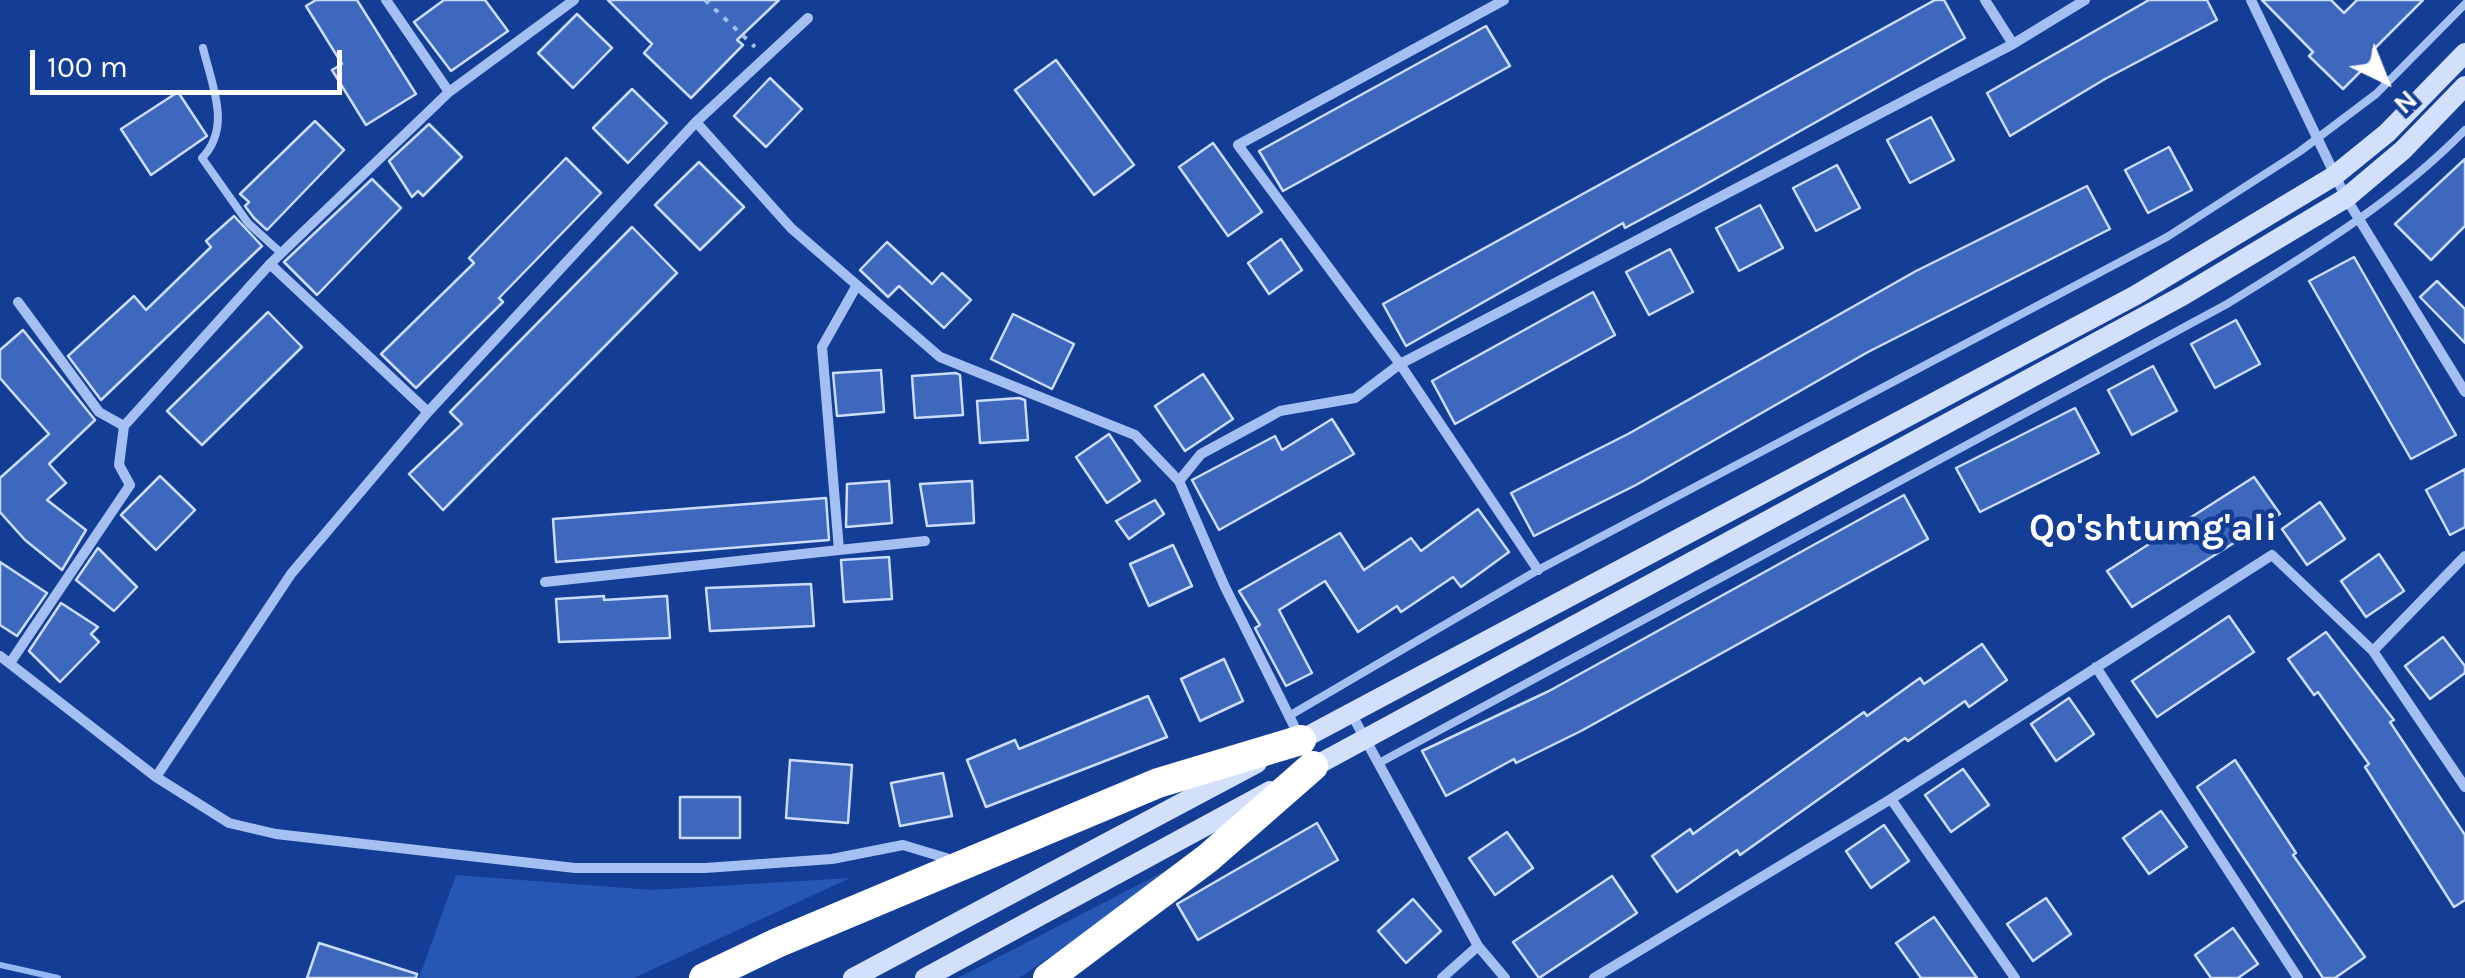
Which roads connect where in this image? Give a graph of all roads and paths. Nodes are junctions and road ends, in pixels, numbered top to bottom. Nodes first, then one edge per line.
1 (386, 0) edge
2 (574, 0) edge
3 (706, 0) edge
4 (1504, 0) edge
5 (1986, 0) edge
6 (2085, 0) edge
7 (2251, 0) edge
8 (2465, 4) edge
9 (808, 18) dead end
10 (2014, 44) junction
11 (202, 48) dead end
12 (2465, 53) edge
13 (766, 57) junction
14 (2465, 86) edge
15 (449, 92) junction
16 (696, 122) junction
17 (2465, 130) edge
18 (2318, 135) junction
19 (2334, 176) junction
20 (2346, 198) junction
21 (2361, 222) junction
22 (281, 253) junction
23 (270, 264) junction
24 (857, 285) junction
25 (18, 302) dead end
26 (1400, 364) junction
27 (2465, 392) edge
28 (428, 412) junction
29 (124, 426) junction
30 (1179, 480) junction
31 (925, 541) dead end
32 (839, 550) junction
33 (2465, 556) edge
34 (1538, 570) junction
35 (545, 582) dead end
36 (2373, 650) junction
37 (5, 660) edge
38 (2096, 666) junction
39 (1351, 713) junction
40 (1365, 738) junction
41 (1301, 741) junction
42 (1379, 762) junction
43 (156, 778) junction
44 (2465, 787) edge
45 (1890, 799) junction
46 (967, 864) junction
47 (1478, 946) junction
48 (704, 978) edge
49 (853, 978) edge
50 (925, 978) edge
51 (1048, 978) edge
52 (1442, 978) edge
53 (1505, 978) edge
54 (1594, 978) edge
55 (2015, 978) edge
56 (2298, 978) edge

1 - 15 street
2 - 15 street
3 - 13 path
4 - 26 street
5 - 10 street
6 - 10 street
7 - 18 street
8 - 18 lane
9 - 13 street
10 - 26 street
11 - 22 lane
12 - 19 main road
13 - 16 street
14 - 20 main road
15 - 22 street
16 - 24 street
16 - 28 street
17 - 21 lane
18 - 19 street
18 - 34 lane
19 - 20 street
19 - 39 main road
20 - 21 street
20 - 40 main road
21 - 27 street
21 - 42 lane
22 - 23 street
23 - 28 street
23 - 29 street
24 - 30 street
24 - 32 street
25 - 29 street
26 - 30 street
26 - 34 street
28 - 43 street
29 - 37 street
30 - 41 street
31 - 32 street
32 - 35 street
33 - 36 street
34 - 41 lane
36 - 38 street
36 - 44 street
37 - 43 street
38 - 45 street
38 - 56 street
39 - 40 street
39 - 41 main road
40 - 41 main road
40 - 42 street
41 - 46 highway
41 - 49 main road
41 - 50 main road
41 - 51 highway
42 - 47 street
43 - 46 street
45 - 54 street
45 - 55 street
46 - 48 highway
47 - 52 street
47 - 53 street

